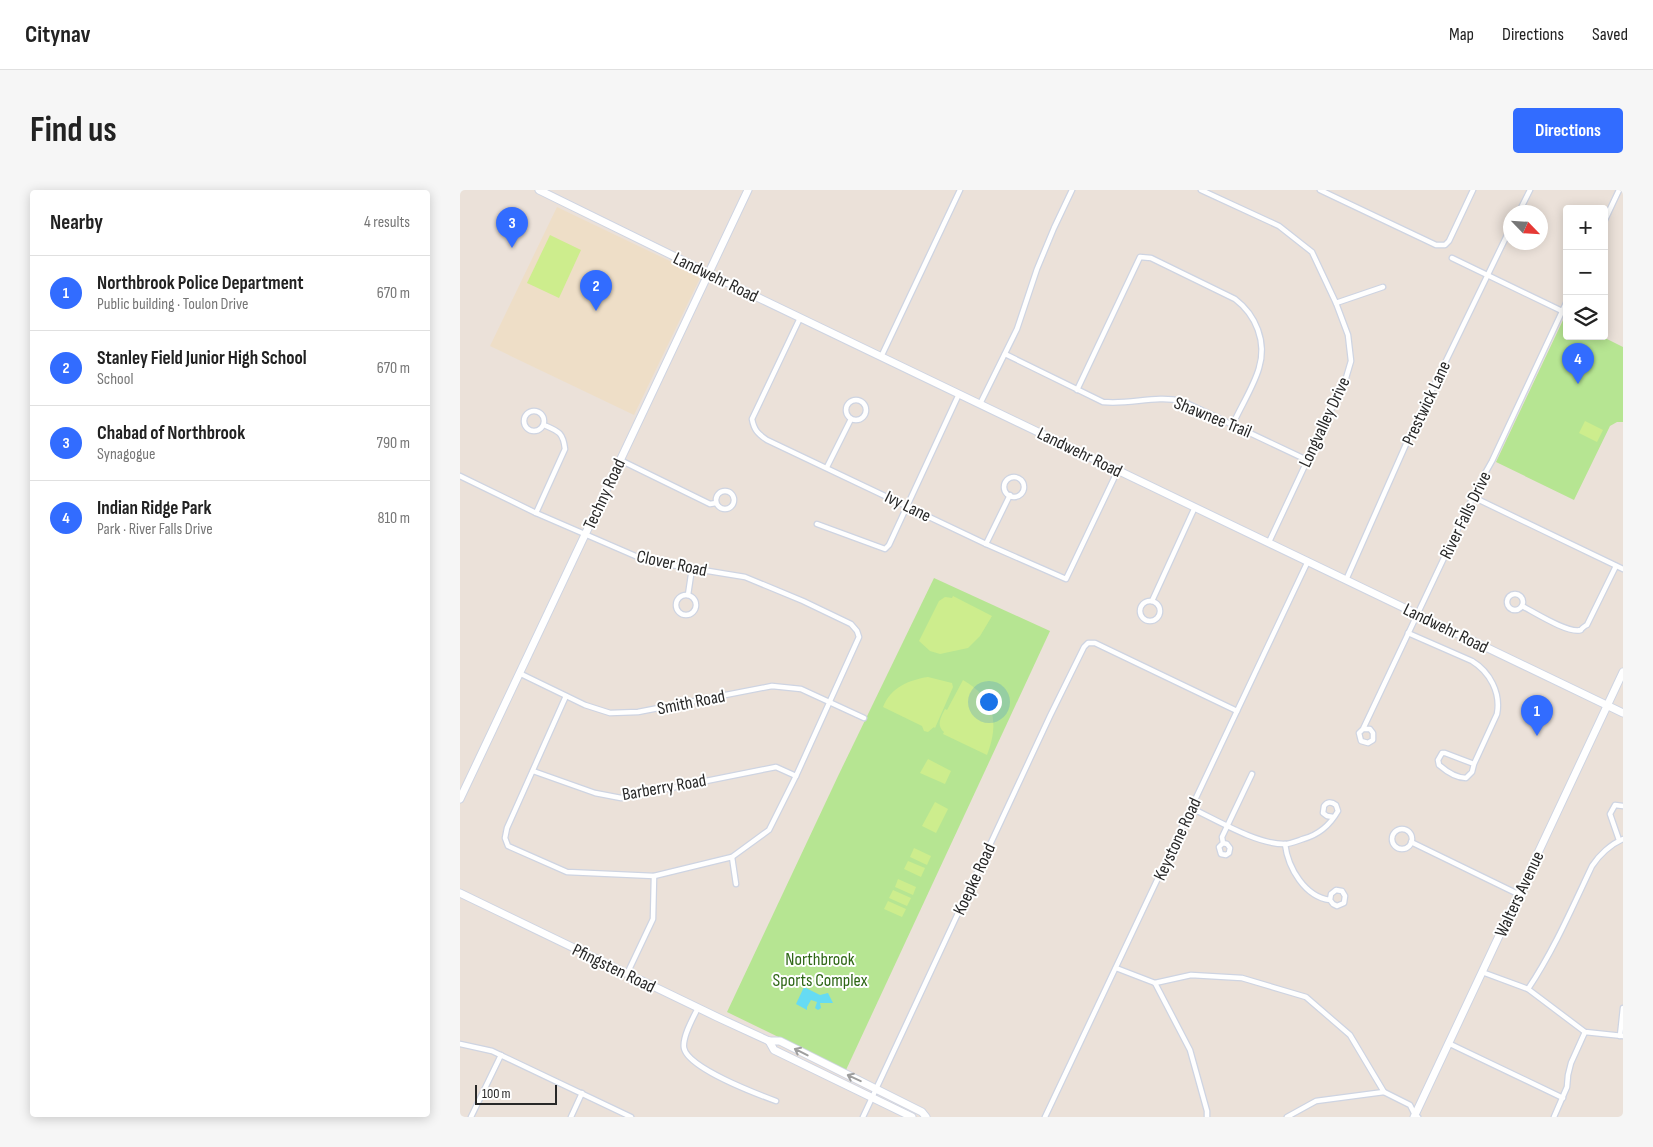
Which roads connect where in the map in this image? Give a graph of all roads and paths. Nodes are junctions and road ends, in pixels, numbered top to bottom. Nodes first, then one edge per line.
1 (539, 190) edge
2 (748, 190) edge
3 (960, 190) edge
4 (1072, 190) edge
5 (1201, 190) edge
6 (1320, 190) edge
7 (1472, 190) edge
8 (1530, 190) edge
9 (1619, 190) edge
10 (1211, 192) edge
11 (1522, 205) edge
12 (1608, 213) edge
13 (1503, 244) edge
14 (1452, 258) dead end
15 (708, 273) junction
16 (1488, 275) junction
17 (1382, 287) dead end
18 (1336, 303) junction
19 (1562, 311) joint
20 (800, 318) junction
21 (1004, 354) junction
22 (882, 357) junction
23 (1077, 390) junction
24 (960, 394) junction
25 (980, 404) junction
26 (851, 419) junction
27 (1233, 424) junction
28 (544, 425) junction
29 (620, 460) junction
30 (1308, 460) junction
31 (827, 467) junction
32 (1118, 470) junction
33 (460, 476) edge
34 (1010, 495) junction
35 (1473, 497) junction
36 (716, 503) junction
37 (907, 505) junction
38 (1195, 507) junction
39 (536, 513) junction
40 (817, 524) dead end
41 (585, 533) junction
42 (1269, 542) junction
43 (986, 544) junction
44 (1308, 561) junction
45 (1616, 566) junction
46 (692, 568) junction
47 (1623, 569) edge
48 (1346, 580) junction
49 (688, 595) junction
50 (1152, 601) junction
51 (1522, 606) dead end
52 (1417, 614) junction
53 (1408, 633) junction
54 (1623, 672) edge
55 (519, 673) junction
56 (566, 696) junction
57 (830, 702) junction
58 (1607, 705) junction
59 (1237, 711) junction
60 (1623, 713) edge
61 (864, 718) dead end
62 (1363, 729) dead end
63 (1474, 764) junction
64 (533, 771) junction
65 (1252, 774) dead end
66 (796, 776) junction
67 (460, 799) edge
68 (1623, 806) edge
69 (1191, 808) junction
70 (1333, 817) dead end
71 (1228, 825) junction
72 (1621, 839) edge
73 (1411, 842) junction
74 (1223, 843) dead end
75 (1285, 844) junction
76 (732, 857) junction
77 (654, 876) junction
78 (736, 884) dead end
79 (460, 893) edge
80 (1518, 894) junction
81 (1330, 900) dead end
82 (1116, 968) junction
83 (1482, 972) junction
84 (627, 974) junction
85 (1154, 983) junction
86 (1528, 989) junction
87 (698, 1008) junction
88 (1623, 1008) edge
89 (1585, 1032) junction
90 (1621, 1036) edge
91 (769, 1041) junction
92 (460, 1044) edge
93 (1448, 1044) junction
94 (501, 1055) junction
95 (832, 1068) junction
96 (828, 1077) junction
97 (876, 1088) junction
98 (1384, 1092) junction
99 (582, 1093) junction
100 (872, 1098) junction
101 (1563, 1098) junction
102 (776, 1101) dead end
103 (1416, 1116) edge
104 (471, 1117) edge
105 (571, 1117) edge
106 (631, 1117) edge
107 (863, 1117) edge
108 (912, 1117) edge
109 (926, 1117) edge
110 (1046, 1117) edge
111 (1206, 1117) edge
112 (1287, 1117) edge
113 (1554, 1117) edge

1 - 15 main road, Landwehr Road
2 - 15 main road, Techny Road
3 - 22 street
4 - 21 street
5 - 10 street, Longvalley Drive
6 - 7 street
8 - 11 street
9 - 12 street
10 - 18 street, Longvalley Drive
13 - 16 street, Prestwick Lane
14 - 16 street
15 - 20 main road, Landwehr Road
15 - 29 main road, Techny Road
16 - 19 street
16 - 48 street, Prestwick Lane
17 - 18 street
18 - 30 street, Longvalley Drive
19 - 35 street, River Falls Drive
20 - 22 main road, Landwehr Road
20 - 31 street, Ivy Lane
21 - 23 street, Shawnee Trail
21 - 25 street
22 - 24 main road, Landwehr Road
23 - 27 street, Shawnee Trail
23 - 27 street
24 - 25 main road, Landwehr Road
24 - 37 street
25 - 32 main road, Landwehr Road
26 - 26 street
26 - 31 street
27 - 30 street, Shawnee Trail
28 - 28 street
28 - 39 street
29 - 36 street
29 - 41 main road, Techny Road
30 - 42 street, Longvalley Drive
31 - 37 street, Ivy Lane
32 - 38 main road, Landwehr Road
32 - 43 street, Ivy Lane
33 - 39 street, Clover Road
34 - 34 street
34 - 43 street
35 - 45 street
35 - 52 street, River Falls Drive
36 - 36 street
37 - 40 street
37 - 43 street, Ivy Lane
38 - 42 main road, Landwehr Road
38 - 50 street
39 - 41 street, Clover Road
41 - 46 street, Clover Road
41 - 55 main road, Techny Road
42 - 44 main road, Landwehr Road
44 - 48 main road, Landwehr Road
44 - 59 street, Keystone Road
45 - 47 street
45 - 51 street
46 - 49 street
46 - 57 street, Clover Road
48 - 52 main road, Landwehr Road
49 - 49 street
50 - 50 street
52 - 53 street, River Falls Drive
52 - 58 main road, Landwehr Road
53 - 62 street, River Falls Drive
53 - 63 street
54 - 58 main road, Walters Avenue
55 - 56 street, Smith Road
55 - 67 main road, Techny Road
56 - 57 street, Smith Road
56 - 64 street
57 - 61 street, Smith Road
57 - 66 street
58 - 60 main road, Landwehr Road
58 - 80 main road, Walters Avenue
59 - 69 street, Keystone Road
59 - 97 street, Koepke Road
63 - 63 street
64 - 66 street, Barberry Road
64 - 77 street
65 - 71 street
66 - 76 street
68 - 72 street
69 - 71 street
69 - 82 street, Keystone Road
70 - 75 street
71 - 74 street
71 - 75 street
72 - 86 street
73 - 73 street
73 - 80 street
75 - 81 street
76 - 77 street
76 - 78 street
77 - 84 street
79 - 84 main road, Pfingsten Road
80 - 83 main road, Walters Avenue
82 - 85 street
82 - 110 street, Keystone Road
83 - 86 street
83 - 93 main road, Walters Avenue
84 - 87 main road, Pfingsten Road
85 - 98 street
85 - 111 street
86 - 89 street
87 - 91 main road, Pfingsten Road
87 - 102 street
88 - 90 street
89 - 90 street
89 - 101 street
95 -> 91 main road, Pfingsten Road
91 - 96 main road, Pfingsten Road
92 - 94 street
93 - 101 street
93 - 103 main road, Walters Avenue
94 - 99 street
94 - 104 street
95 - 96 main road
97 -> 95 main road, Pfingsten Road
96 - 100 main road, Pfingsten Road
97 - 100 street, Koepke Road
97 - 109 main road, Pfingsten Road
98 - 103 street
98 - 112 street
99 - 105 street
99 - 106 street
100 - 107 street, Koepke Road
100 - 108 main road, Pfingsten Road
101 - 113 street

